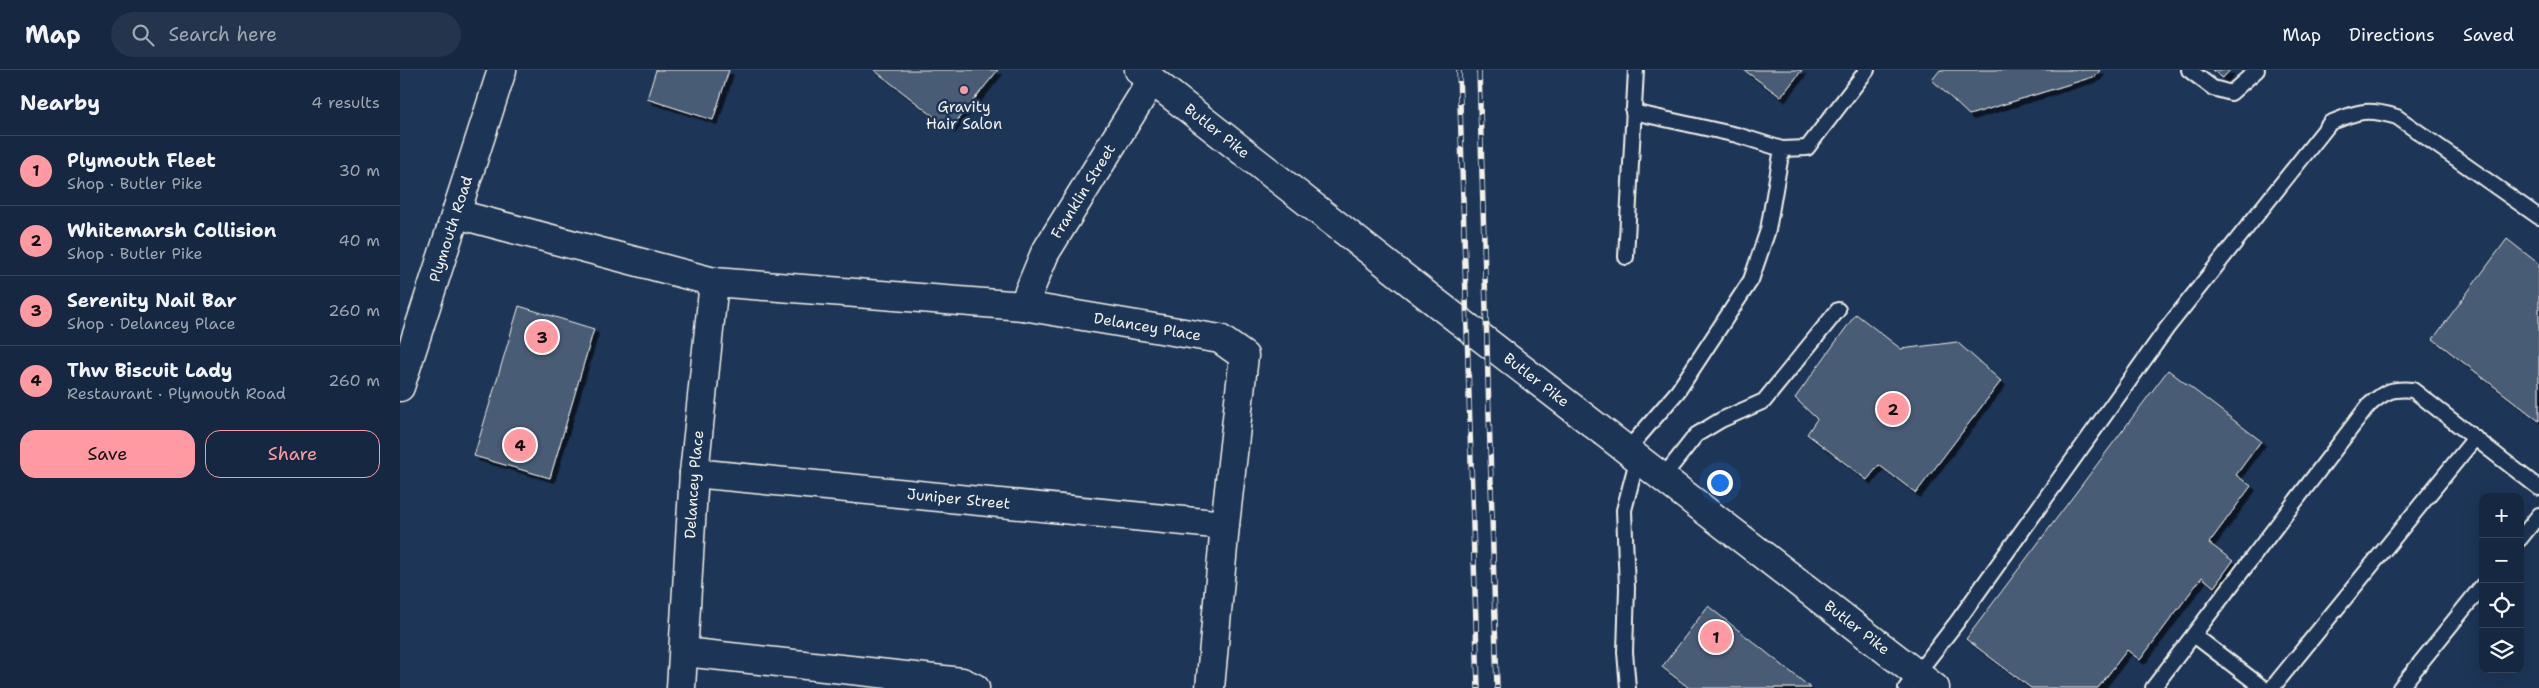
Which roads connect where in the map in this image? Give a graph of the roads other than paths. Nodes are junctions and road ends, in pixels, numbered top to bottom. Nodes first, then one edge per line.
1 (502, 70) edge
2 (1636, 70) edge
3 (1867, 70) edge
4 (2189, 70) edge
5 (2257, 70) edge
6 (1145, 75) edge
7 (1634, 112) junction
8 (1782, 149) junction
9 (457, 214) junction
10 (2539, 217) edge
11 (1626, 257) dead end
12 (714, 282) junction
13 (1023, 306) junction
14 (1838, 310) dead end
15 (400, 387) edge
16 (2475, 438) junction
17 (1633, 453) junction
18 (694, 472) junction
19 (1663, 477) junction
20 (2539, 488) edge
21 (2539, 515) edge
22 (1225, 525) junction
23 (2521, 538) edge
24 (2479, 590) edge
25 (2194, 635) junction
26 (684, 652) junction
27 (1919, 683) edge
28 (681, 688) edge
29 (975, 688) edge
30 (1210, 688) edge
31 (1628, 688) edge
32 (2153, 688) edge
33 (2263, 688) edge
34 (2272, 688) edge
35 (2400, 688) edge

1 - 9 street, Plymouth Road
2 - 7 lane
3 - 8 lane
4 - 5 lane
6 - 13 street, Franklin Street
6 - 17 street, Butler Pike
7 - 8 lane
7 - 11 lane
8 - 17 lane
9 - 12 street, Delancey Place
9 - 15 street, Plymouth Road
10 - 27 lane
12 - 13 street, Delancey Place
12 - 18 street, Delancey Place
13 - 22 street, Delancey Place
14 - 19 lane
16 - 20 lane
16 - 25 lane
16 - 34 lane
17 - 19 street, Butler Pike
17 - 31 lane
18 - 22 street, Juniper Street
18 - 26 street, Delancey Place
19 - 27 street, Butler Pike
21 - 23 lane
22 - 30 street, Delancey Place
24 - 35 lane
25 - 32 lane
25 - 33 lane
26 - 28 street, Delancey Place
26 - 29 street

